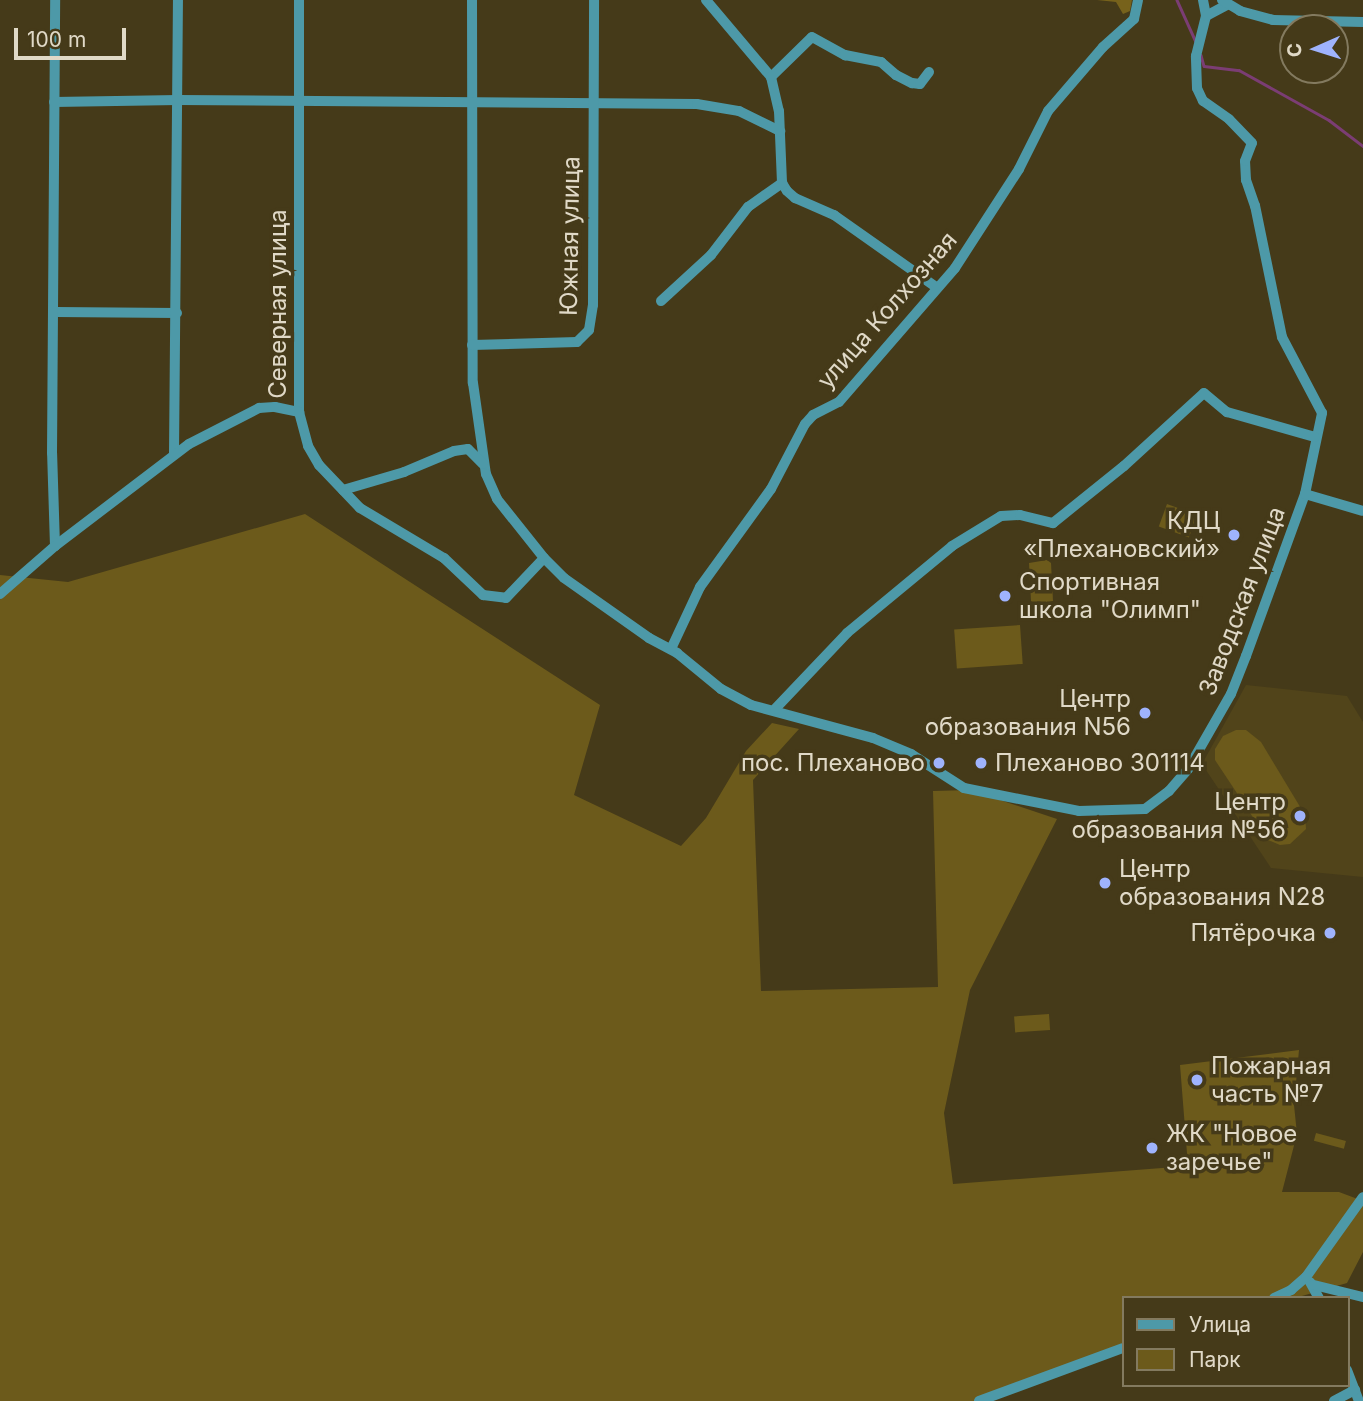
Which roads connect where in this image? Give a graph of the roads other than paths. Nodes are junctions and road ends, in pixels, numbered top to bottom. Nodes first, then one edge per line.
1 (55, 0) edge
2 (178, 0) edge
3 (299, 0) edge
4 (472, 0) edge
5 (594, 0) edge
6 (706, 0) edge
7 (1138, 0) edge
8 (1203, 0) edge
9 (1224, 2) edge
10 (1206, 16) junction
11 (1363, 22) edge
12 (929, 72) dead end
13 (771, 77) junction
14 (178, 100) junction
15 (54, 102) junction
16 (299, 102) junction
17 (473, 103) junction
18 (593, 105) junction
19 (779, 131) junction
20 (782, 183) junction
21 (936, 287) junction
22 (661, 301) dead end
23 (55, 312) junction
24 (177, 313) junction
25 (472, 345) junction
26 (299, 412) junction
27 (1315, 437) junction
28 (174, 454) junction
29 (485, 470) junction
30 (343, 490) junction
31 (1305, 494) junction
32 (1363, 511) edge
33 (55, 546) junction
34 (544, 558) junction
35 (0, 594) edge
36 (671, 649) junction
37 (775, 709) junction
38 (1363, 1197) edge
39 (1310, 1281) junction
40 (1279, 1296) edge
41 (1318, 1296) edge
42 (1363, 1297) edge
43 (1122, 1348) edge
44 (1349, 1375) edge
45 (1357, 1396) edge
46 (978, 1401) edge
47 (1334, 1401) edge

1 - 15 street
2 - 14 street
3 - 16 street, Северная улица
4 - 17 street
5 - 18 street, Южная улица
6 - 13 street
7 - 21 street, улица Колхозная
8 - 10 street
9 - 10 street
9 - 11 street
10 - 27 street, Заводская улица
12 - 13 street
13 - 19 street
14 - 15 street
14 - 16 street
14 - 24 street
15 - 23 street
16 - 17 street
16 - 26 street, Северная улица
17 - 18 street
17 - 25 street
18 - 19 street
18 - 25 street, Южная улица
19 - 20 street
20 - 21 street
20 - 22 street
21 - 36 street, улица Колхозная
23 - 24 street
23 - 33 street
24 - 28 street
25 - 29 street
26 - 28 street, Северная улица
26 - 30 street
27 - 31 street, Заводская улица
27 - 37 street
28 - 33 street, Северная улица
29 - 30 street
29 - 34 street, Заводская улица
30 - 34 street
31 - 32 street, Заводская улица
31 - 37 street, Заводская улица
33 - 35 street, Северная улица
34 - 36 street, Заводская улица
36 - 37 street, Заводская улица
38 - 39 street
39 - 40 street
39 - 41 street
39 - 42 street
43 - 46 street
44 - 45 street
45 - 47 street

